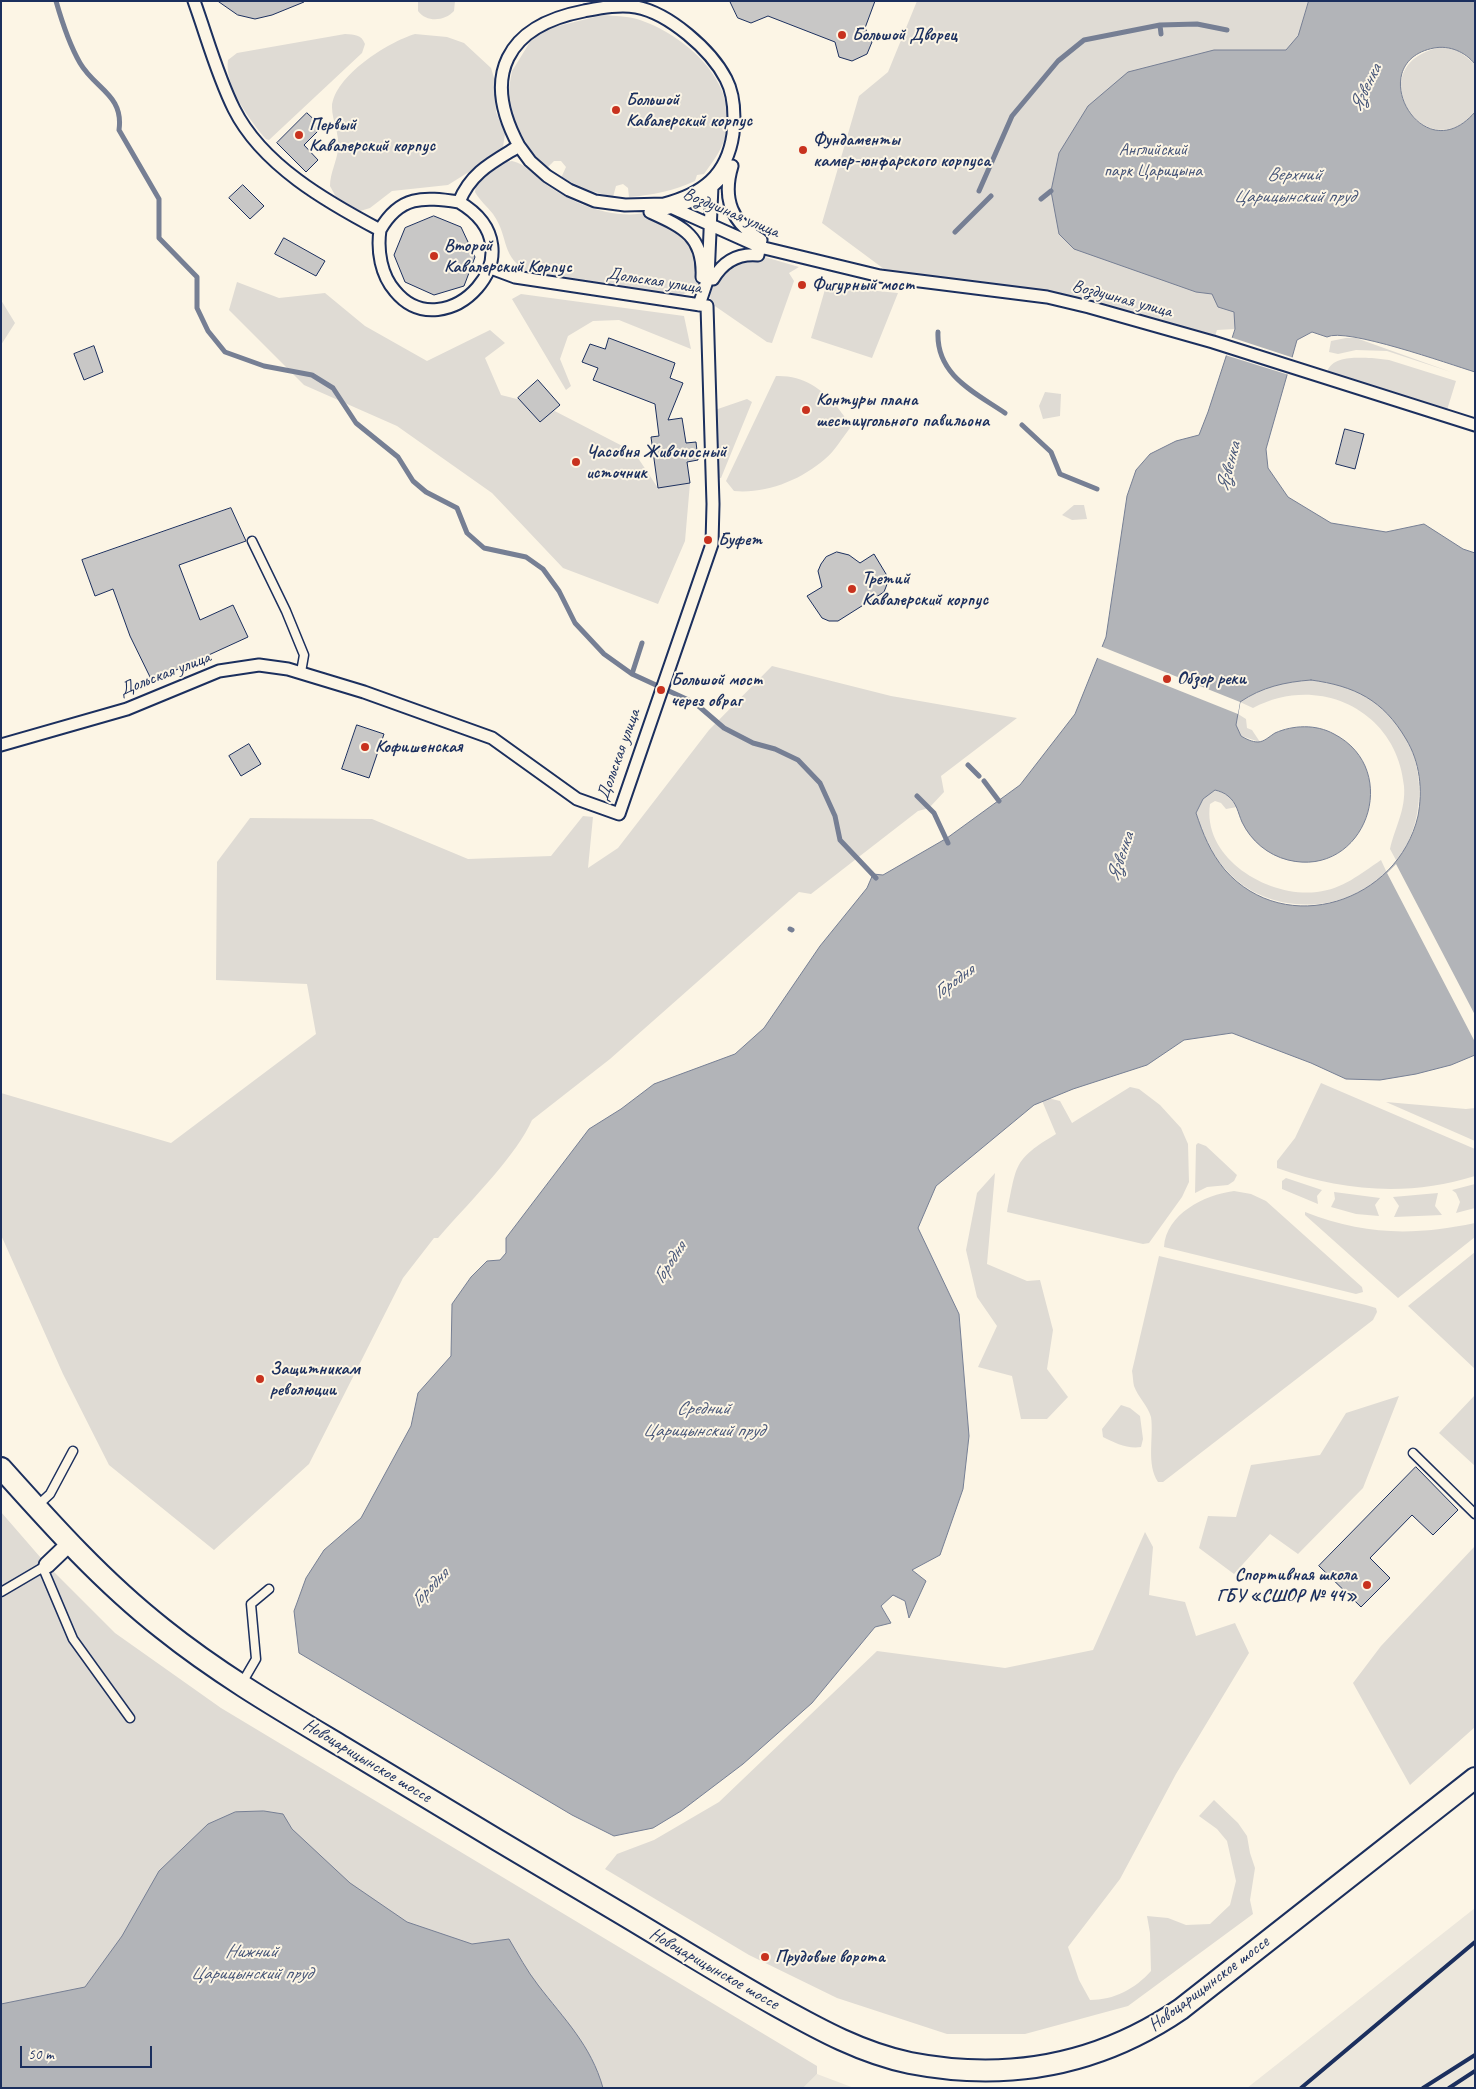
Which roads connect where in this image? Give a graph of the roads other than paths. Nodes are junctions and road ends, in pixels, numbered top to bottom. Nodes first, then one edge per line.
1 (194, 1) edge
2 (519, 146) junction
3 (713, 184) junction
4 (459, 202) junction
5 (668, 206) junction
6 (710, 225) junction
7 (380, 230) junction
8 (760, 247) junction
9 (491, 268) junction
10 (708, 278) junction
11 (699, 305) junction
12 (1475, 425) edge
13 (252, 541) dead end
14 (301, 672) junction
15 (1, 744) edge
16 (73, 1451) dead end
17 (1412, 1453) dead end
18 (1, 1468) edge
19 (35, 1508) junction
20 (1475, 1514) edge
21 (70, 1543) junction
22 (45, 1566) junction
23 (269, 1589) dead end
24 (1, 1592) edge
25 (241, 1685) junction
26 (130, 1718) dead end
27 (1475, 1778) edge

1 - 7 street
2 - 3 street, Воздушная улица
2 - 4 street
2 - 5 street, Воздушная улица
3 - 5 street
3 - 6 street
3 - 8 street
4 - 7 street
4 - 9 street
5 - 6 street, Воздушная улица
5 - 10 street
6 - 8 street, Воздушная улица
6 - 10 street
7 - 9 street
8 - 10 street
8 - 12 street, Воздушная улица
9 - 11 street, Дольская улица
10 - 11 street
11 - 14 street, Дольская улица
13 - 14 lane
14 - 15 street, Дольская улица
16 - 19 lane
17 - 20 lane
18 - 19 main road, Новоцарицынское шоссе
19 - 21 main road, Новоцарицынское шоссе
21 - 22 street
21 - 25 main road, Новоцарицынское шоссе
22 - 24 lane
22 - 26 lane
23 - 25 lane
25 - 27 main road, Новоцарицынское шоссе

